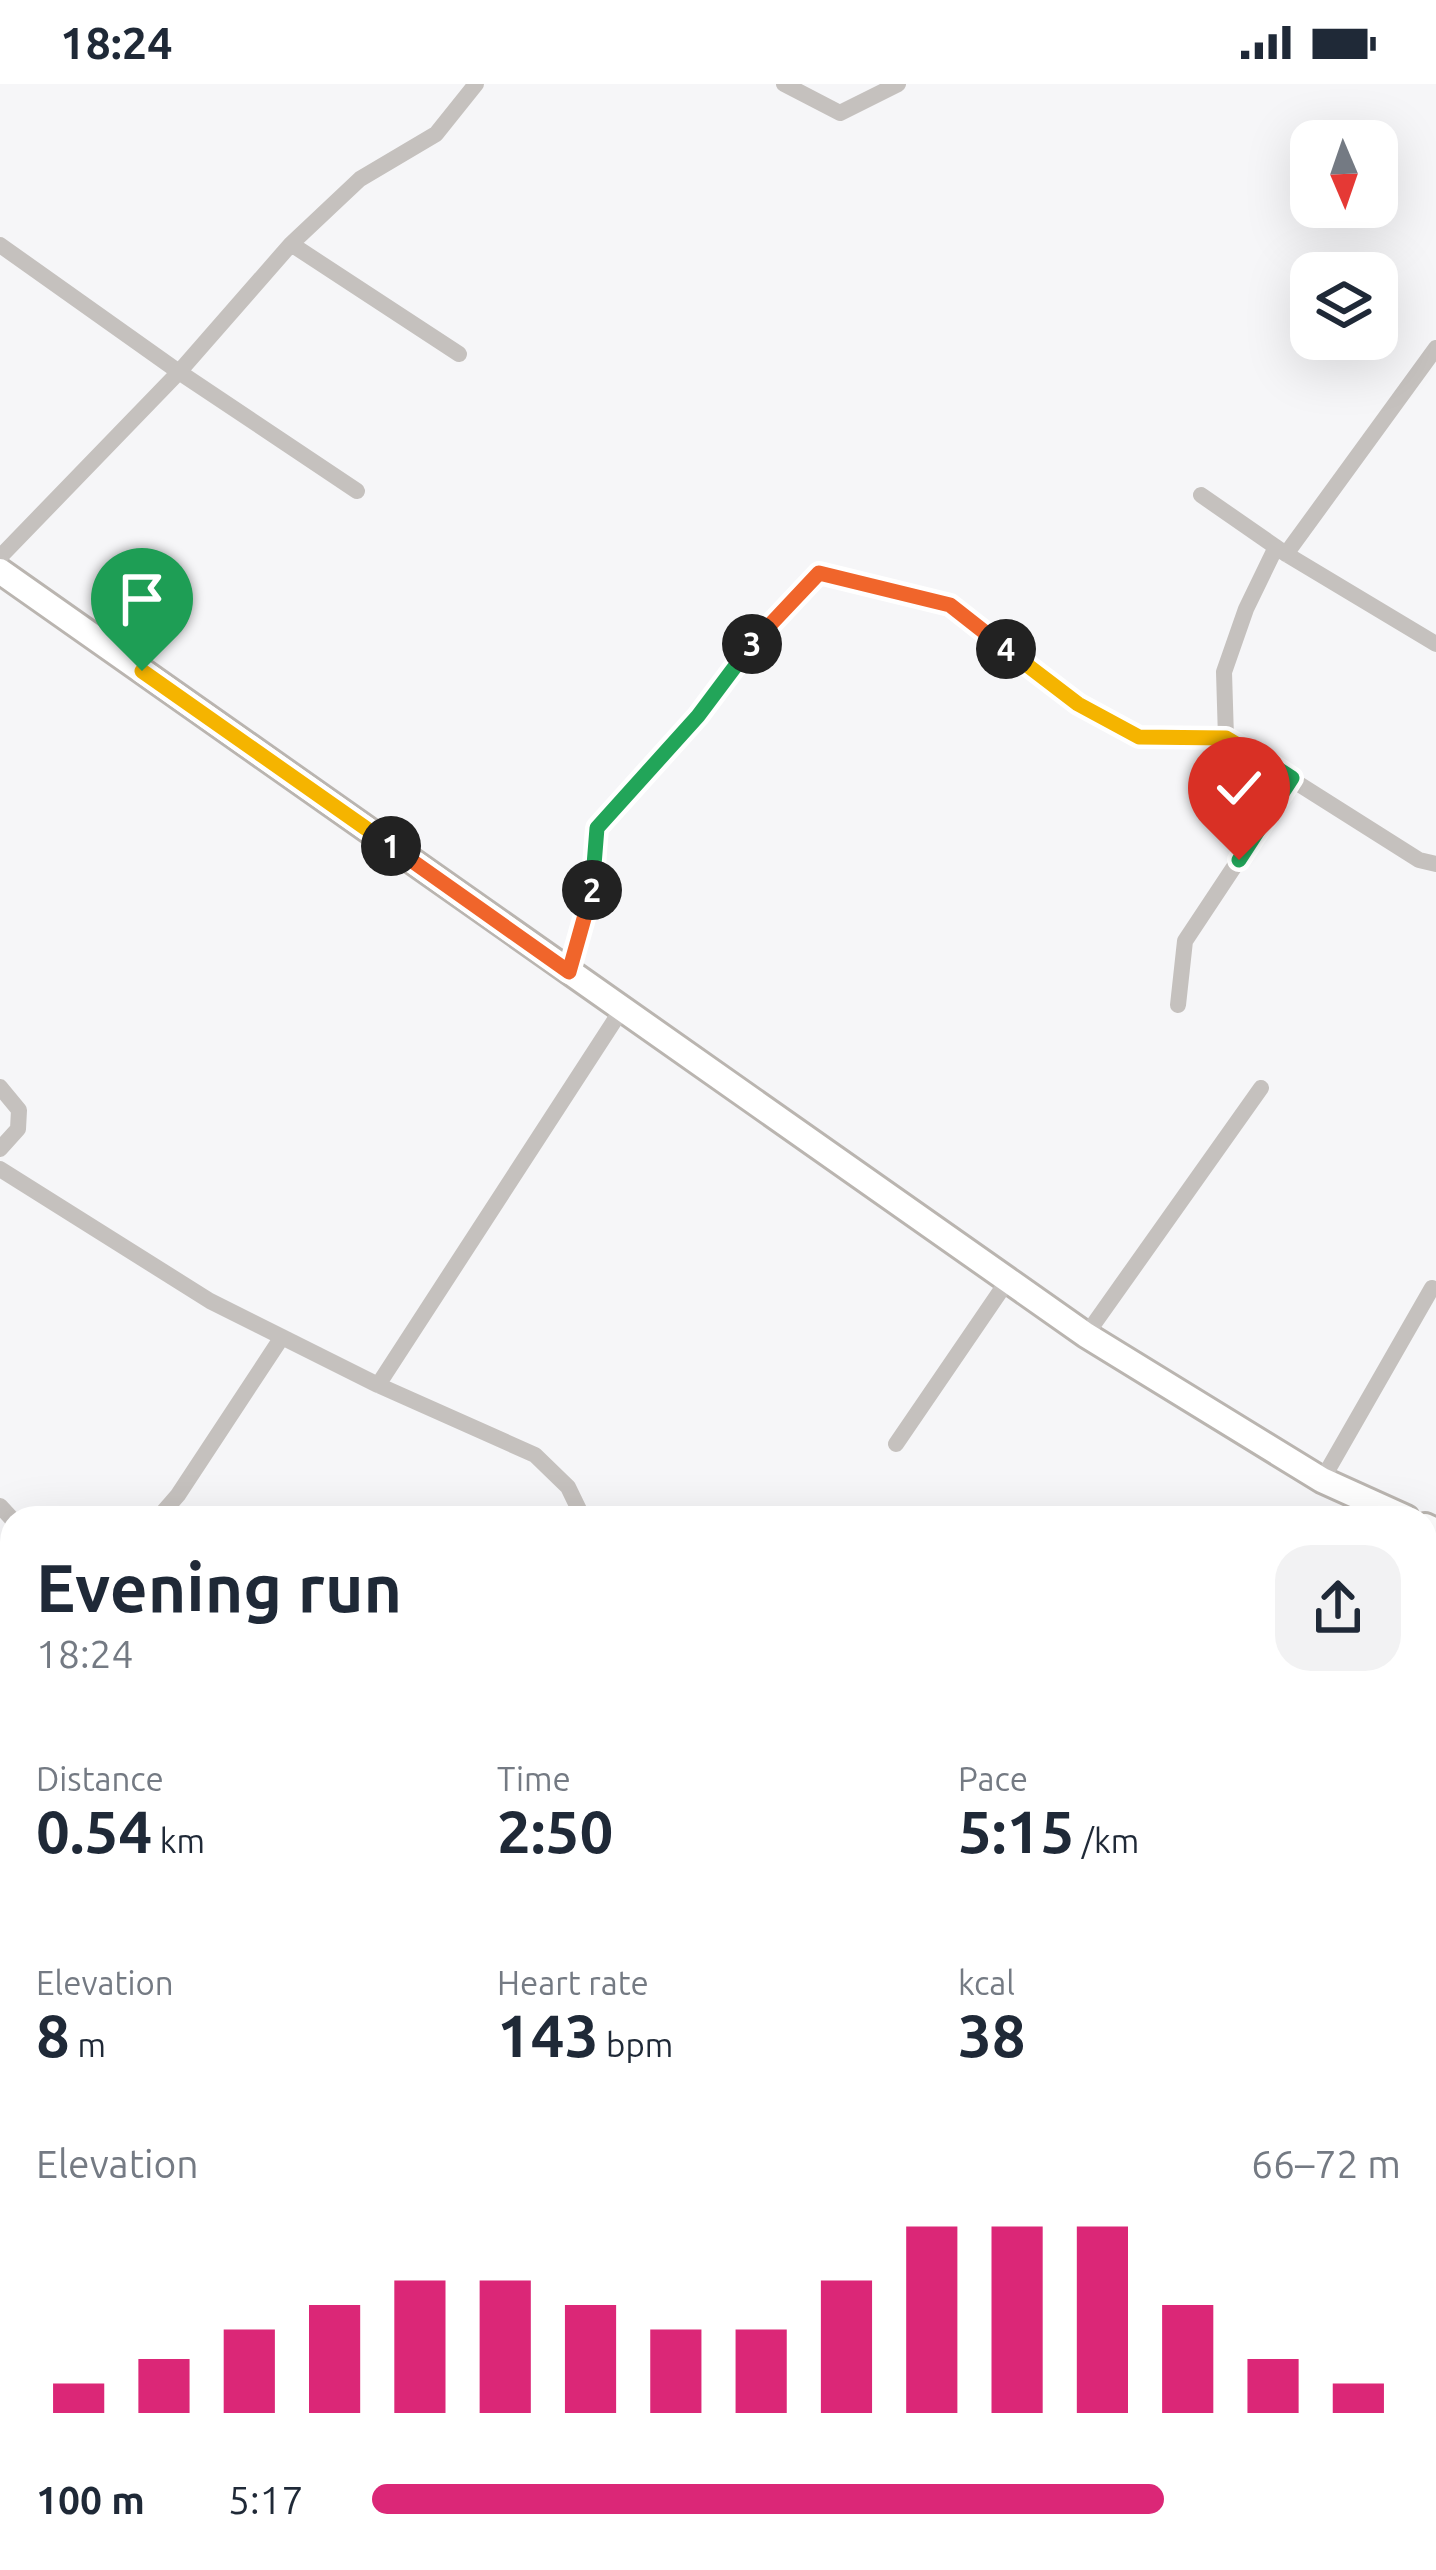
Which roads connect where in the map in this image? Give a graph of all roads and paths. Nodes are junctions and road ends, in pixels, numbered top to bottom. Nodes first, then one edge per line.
1 (476, 84) edge
2 (784, 84) edge
3 (898, 84) edge
4 (291, 244) junction
5 (0, 245) edge
6 (1436, 348) edge
7 (459, 354) dead end
8 (178, 372) junction
9 (357, 491) dead end
10 (1201, 495) dead end
11 (1281, 551) junction
12 (0, 557) edge
13 (0, 571) edge
14 (1436, 644) edge
15 (1226, 738) junction
16 (1292, 778) junction
17 (1436, 864) edge
18 (569, 972) junction
19 (1178, 1005) dead end
20 (622, 1009) junction
21 (0, 1087) edge
22 (1261, 1088) dead end
23 (0, 1150) edge
24 (0, 1169) edge
25 (1008, 1280) junction
26 (1432, 1288) dead end
27 (1086, 1335) junction
28 (282, 1337) junction
29 (378, 1384) junction
30 (896, 1444) dead end
31 (1322, 1480) junction
32 (168, 1506) edge
33 (578, 1506) edge
34 (1379, 1506) edge

1 - 4 street
2 - 3 street
4 - 7 street
4 - 8 street
5 - 8 street
6 - 11 street
8 - 9 street
8 - 12 street
10 - 11 street
11 - 14 street
11 - 15 street
13 - 18 street
15 - 16 street
15 - 18 street
16 - 17 street
16 - 19 street
18 - 20 street
20 - 25 street
20 - 29 street
21 - 23 street
22 - 27 street
24 - 28 street
25 - 27 street
25 - 30 street
26 - 31 street
27 - 31 street
28 - 29 street
28 - 32 street
29 - 33 street
31 - 34 street

